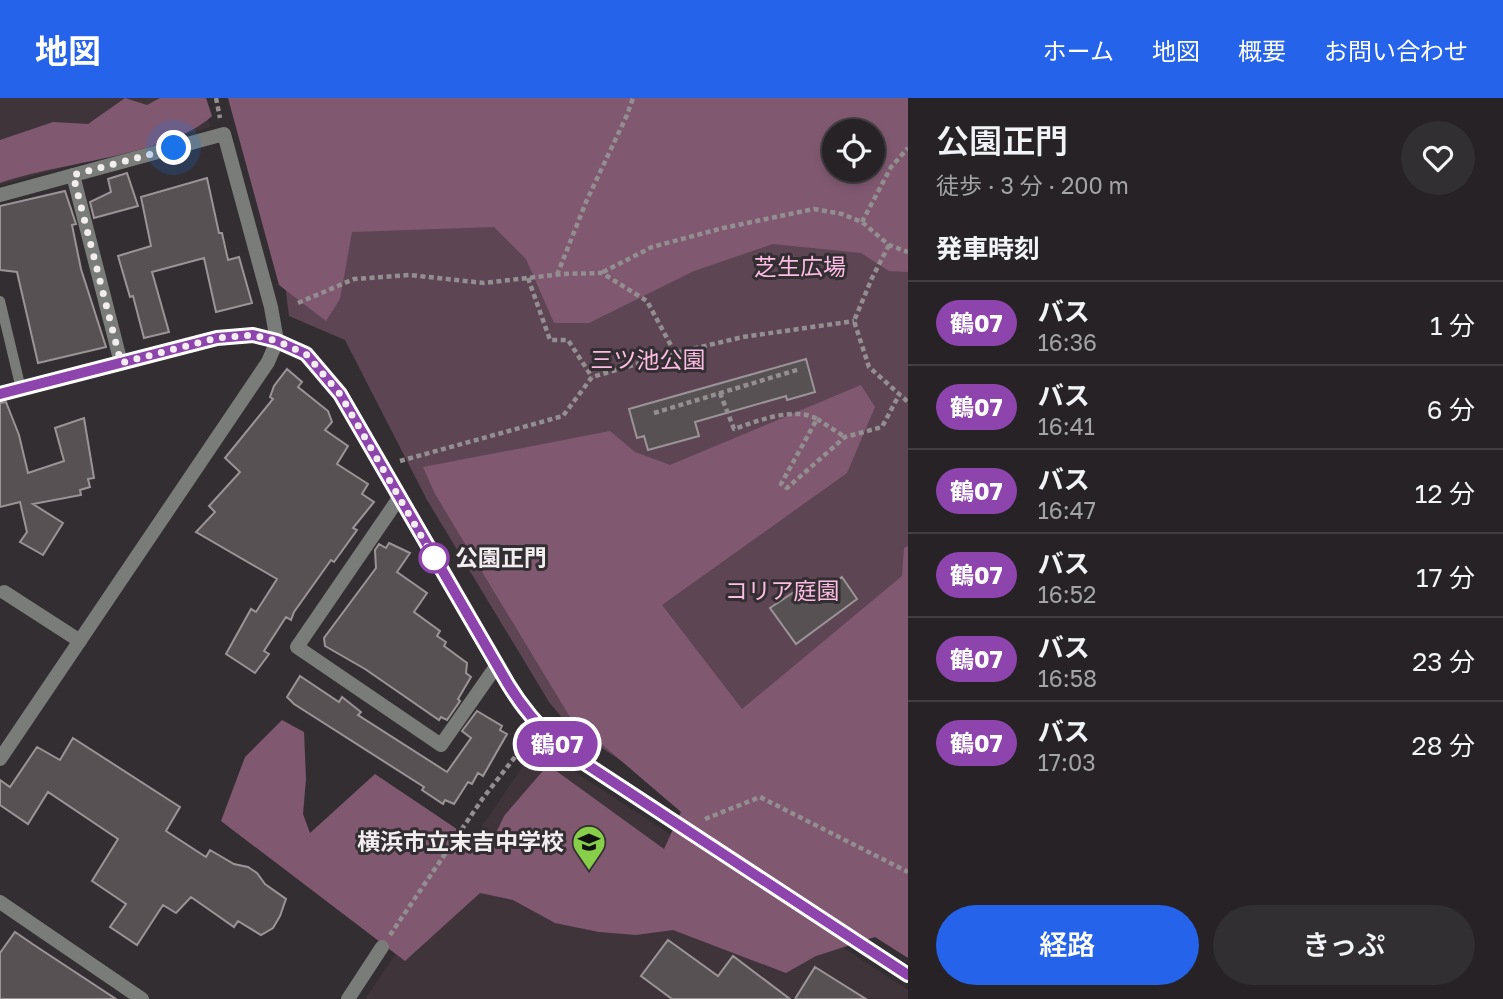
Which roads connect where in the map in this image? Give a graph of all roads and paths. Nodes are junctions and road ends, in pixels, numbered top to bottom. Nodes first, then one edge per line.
1 (633, 98) edge
2 (908, 148) edge
3 (73, 175) junction
4 (0, 195) edge
5 (862, 222) junction
6 (889, 245) junction
7 (908, 252) edge
8 (602, 272) junction
9 (557, 275) junction
10 (528, 278) junction
11 (0, 302) edge
12 (298, 303) dead end
13 (854, 321) junction
14 (277, 341) junction
15 (676, 353) junction
16 (121, 363) junction
17 (800, 369) dead end
18 (592, 377) junction
19 (20, 389) junction
20 (720, 393) junction
21 (0, 394) edge
22 (899, 395) junction
23 (908, 402) edge
24 (654, 413) dead end
25 (817, 419) junction
26 (845, 437) junction
27 (399, 461) dead end
28 (399, 498) junction
29 (4, 592) dead end
30 (80, 641) junction
31 (497, 665) junction
32 (538, 727) junction
33 (0, 759) edge
34 (684, 827) junction
35 (907, 870) edge
36 (0, 902) edge
37 (382, 947) joint
38 (908, 975) edge
39 (142, 999) edge
40 (348, 999) edge

1 - 9 path
2 - 5 path
3 - 4 street
3 - 14 street
3 - 16 street
5 - 6 path
5 - 8 path
6 - 7 path
6 - 13 path
8 - 9 path
8 - 15 path
9 - 10 path
10 - 12 path
10 - 18 path
11 - 19 lane
13 - 15 path
13 - 22 path
14 - 16 street
14 - 28 street
14 - 30 street
15 - 18 path
16 - 19 street
17 - 20 path
18 - 27 path
19 - 21 street
20 - 24 path
20 - 25 path
22 - 23 path
22 - 26 path
25 - 26 path
25 - 26 path
28 - 31 street
28 - 31 street
29 - 30 street
30 - 33 street
31 - 32 street
32 - 34 street
32 - 37 path
34 - 35 path
34 - 38 street
36 - 39 street
37 - 40 street

